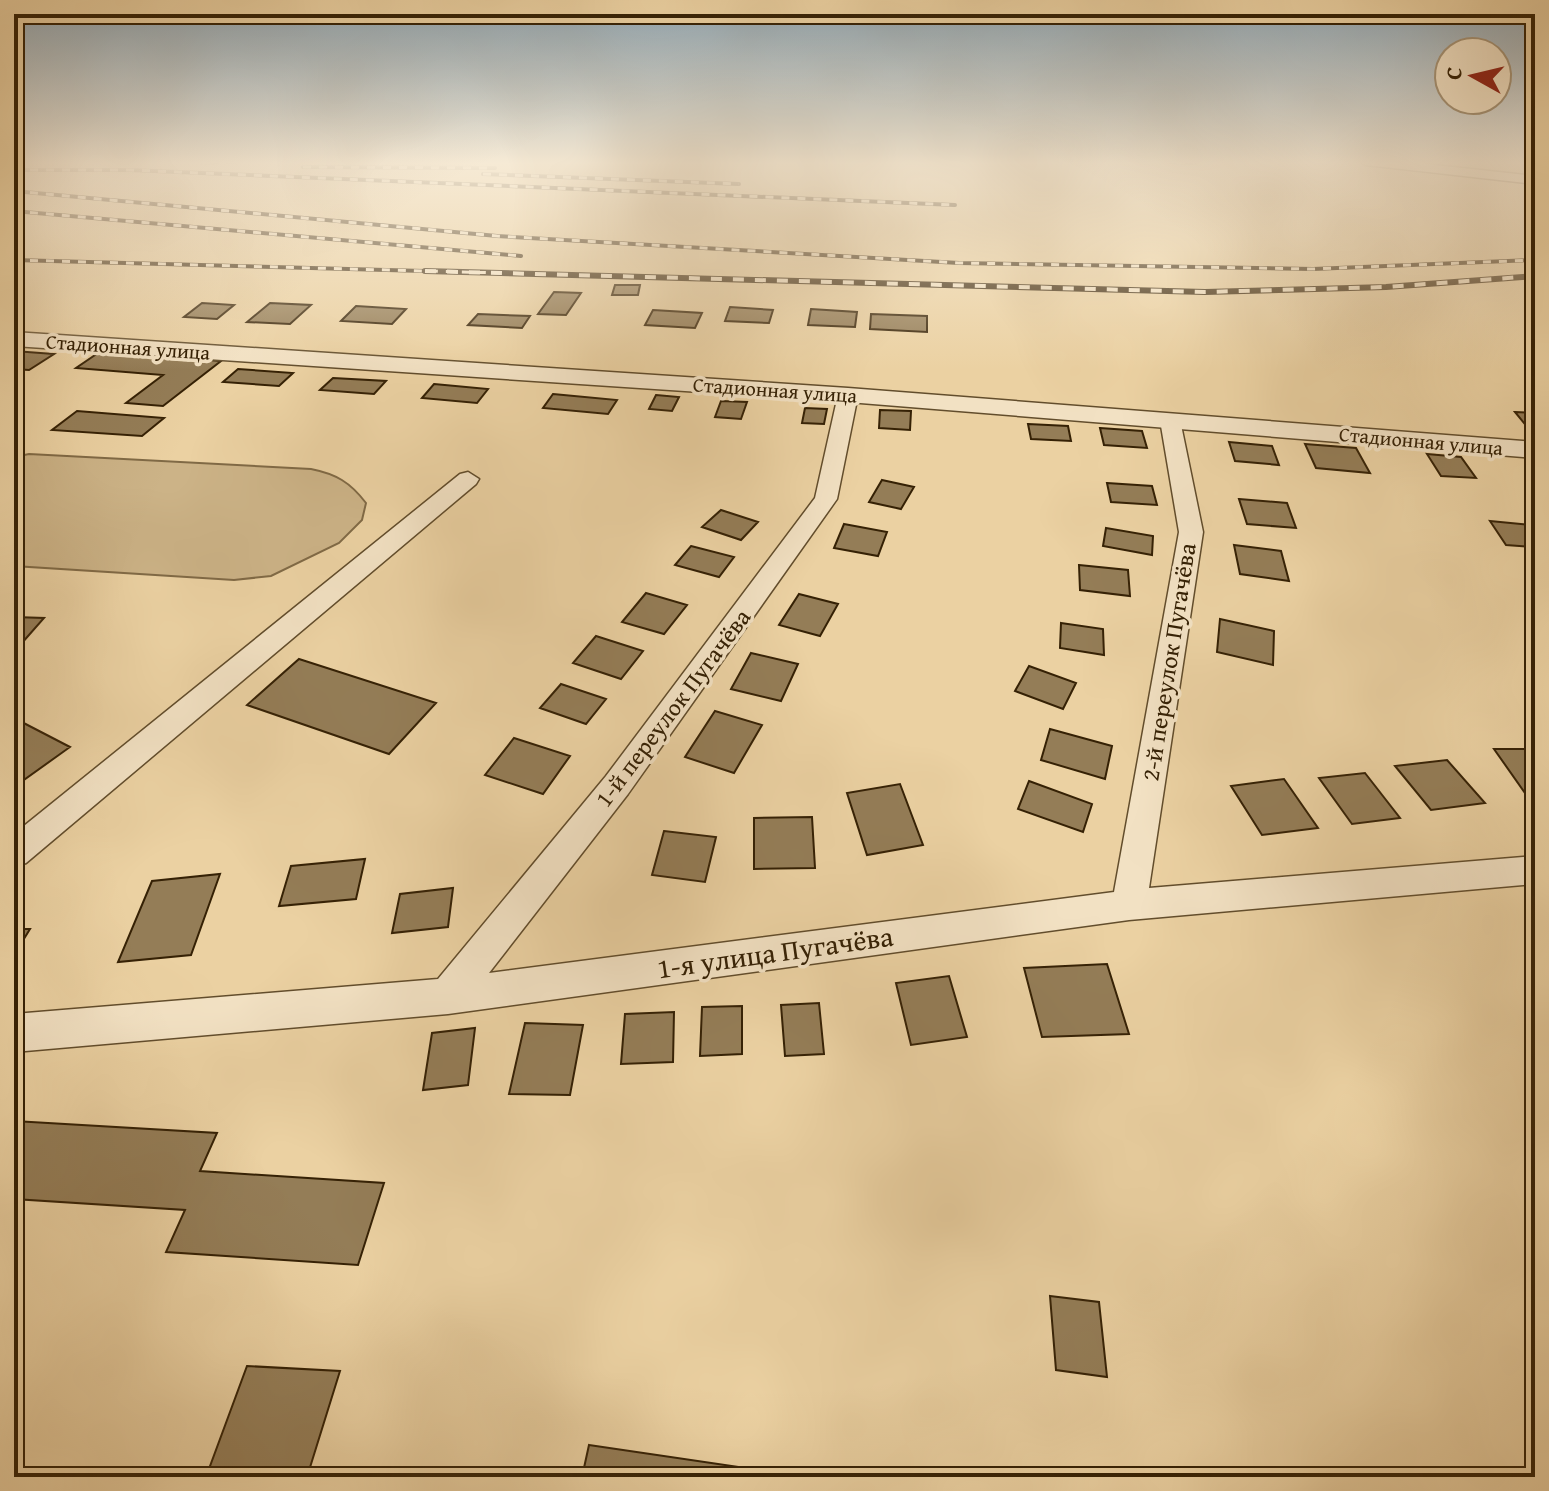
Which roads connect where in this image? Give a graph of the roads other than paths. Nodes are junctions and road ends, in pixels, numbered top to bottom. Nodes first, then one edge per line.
1 (14, 339) edge
2 (848, 395) junction
3 (1170, 420) junction
4 (1535, 450) edge
5 (468, 479) dead end
6 (14, 853) edge
7 (1535, 870) edge
8 (1129, 905) junction
9 (448, 996) junction
10 (14, 1033) edge

1 - 2 street, Стадионная улица
2 - 3 street, Стадионная улица
2 - 9 street, 1-й переулок Пугачёва
3 - 4 street, Стадионная улица
3 - 8 street, 2-й переулок Пугачёва
5 - 6 street
7 - 8 street, 1-я улица Пугачёва
8 - 9 street, 1-я улица Пугачёва
9 - 10 street, 1-я улица Пугачёва

